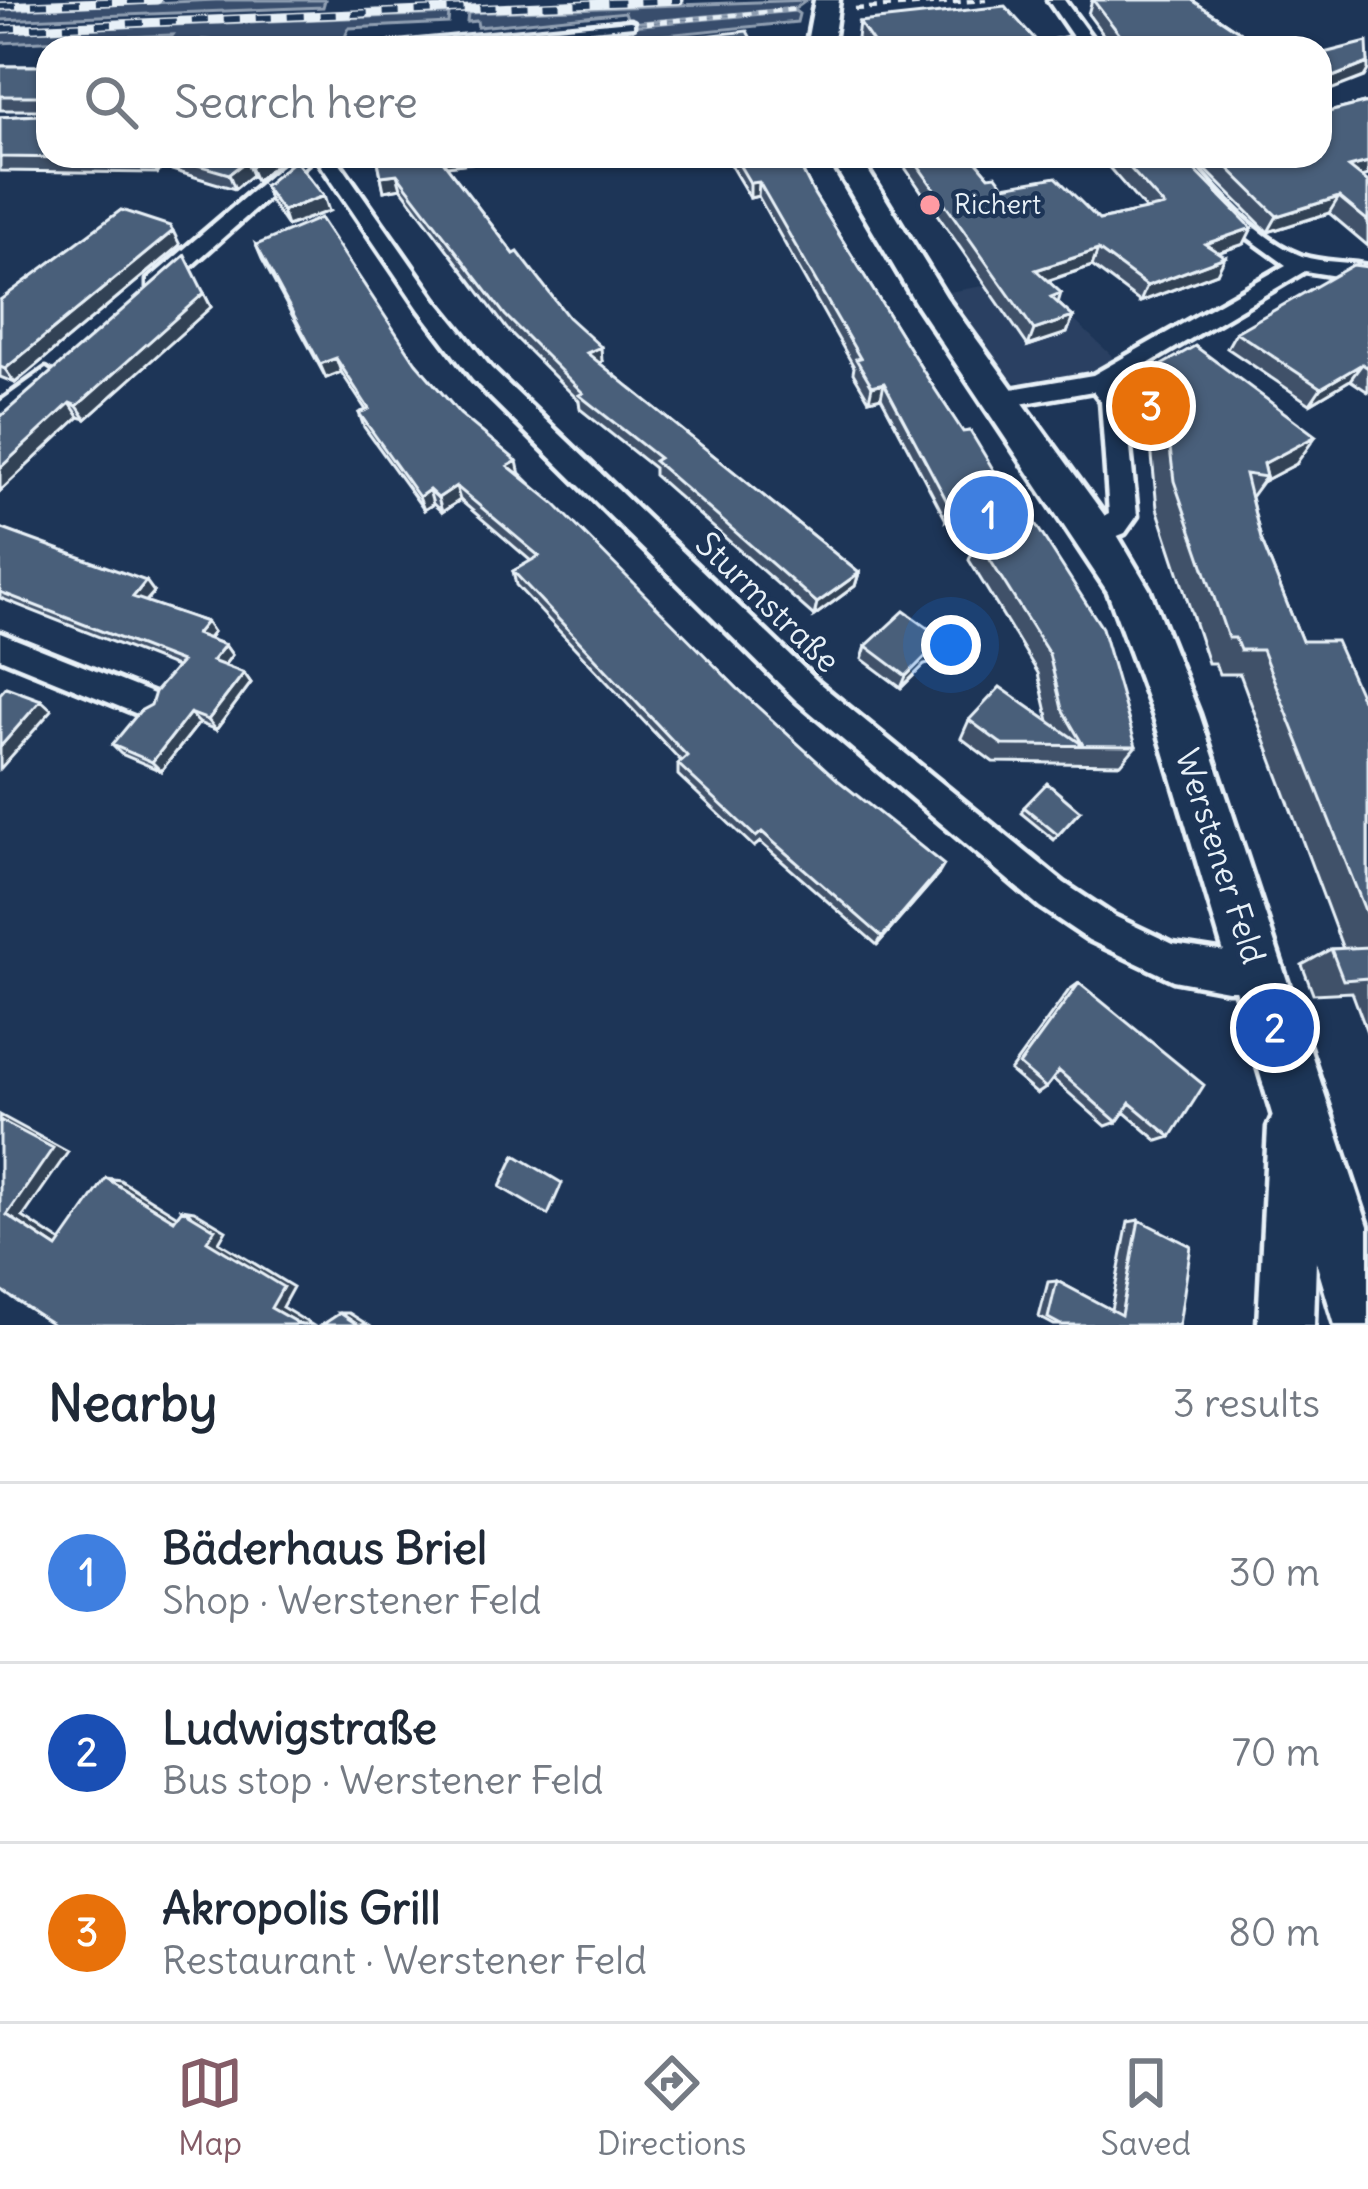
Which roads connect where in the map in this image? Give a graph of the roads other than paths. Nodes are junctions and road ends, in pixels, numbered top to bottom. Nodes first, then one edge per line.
1 (1056, 0) edge
2 (840, 4) edge
3 (630, 24) road end
4 (506, 36) edge
5 (825, 36) edge
6 (1081, 36) edge
7 (291, 168) edge
8 (333, 168) edge
9 (849, 168) edge
10 (1188, 168) edge
11 (1300, 264) junction
12 (1368, 274) edge
13 (141, 298) edge
14 (71, 357) edge
15 (1099, 382) junction
16 (997, 399) junction
17 (0, 416) edge
18 (1095, 533) junction
19 (0, 645) edge
20 (145, 704) edge
21 (1258, 972) junction
22 (1295, 1098) junction
23 (1365, 1308) edge
24 (1286, 1325) edge

1 - 6 street
2 - 5 main road
3 - 4 lane
7 - 13 street
8 - 21 street, Sturmstraße
9 - 16 main road, Werstener Feld
10 - 11 street
11 - 12 street
11 - 15 street
14 - 17 street
15 - 16 street
15 - 18 street
16 - 18 main road, Werstener Feld
18 - 21 main road, Werstener Feld
19 - 20 street
21 - 22 main road, Werstener Feld
22 - 23 main road, Werstener Feld
22 - 24 street

